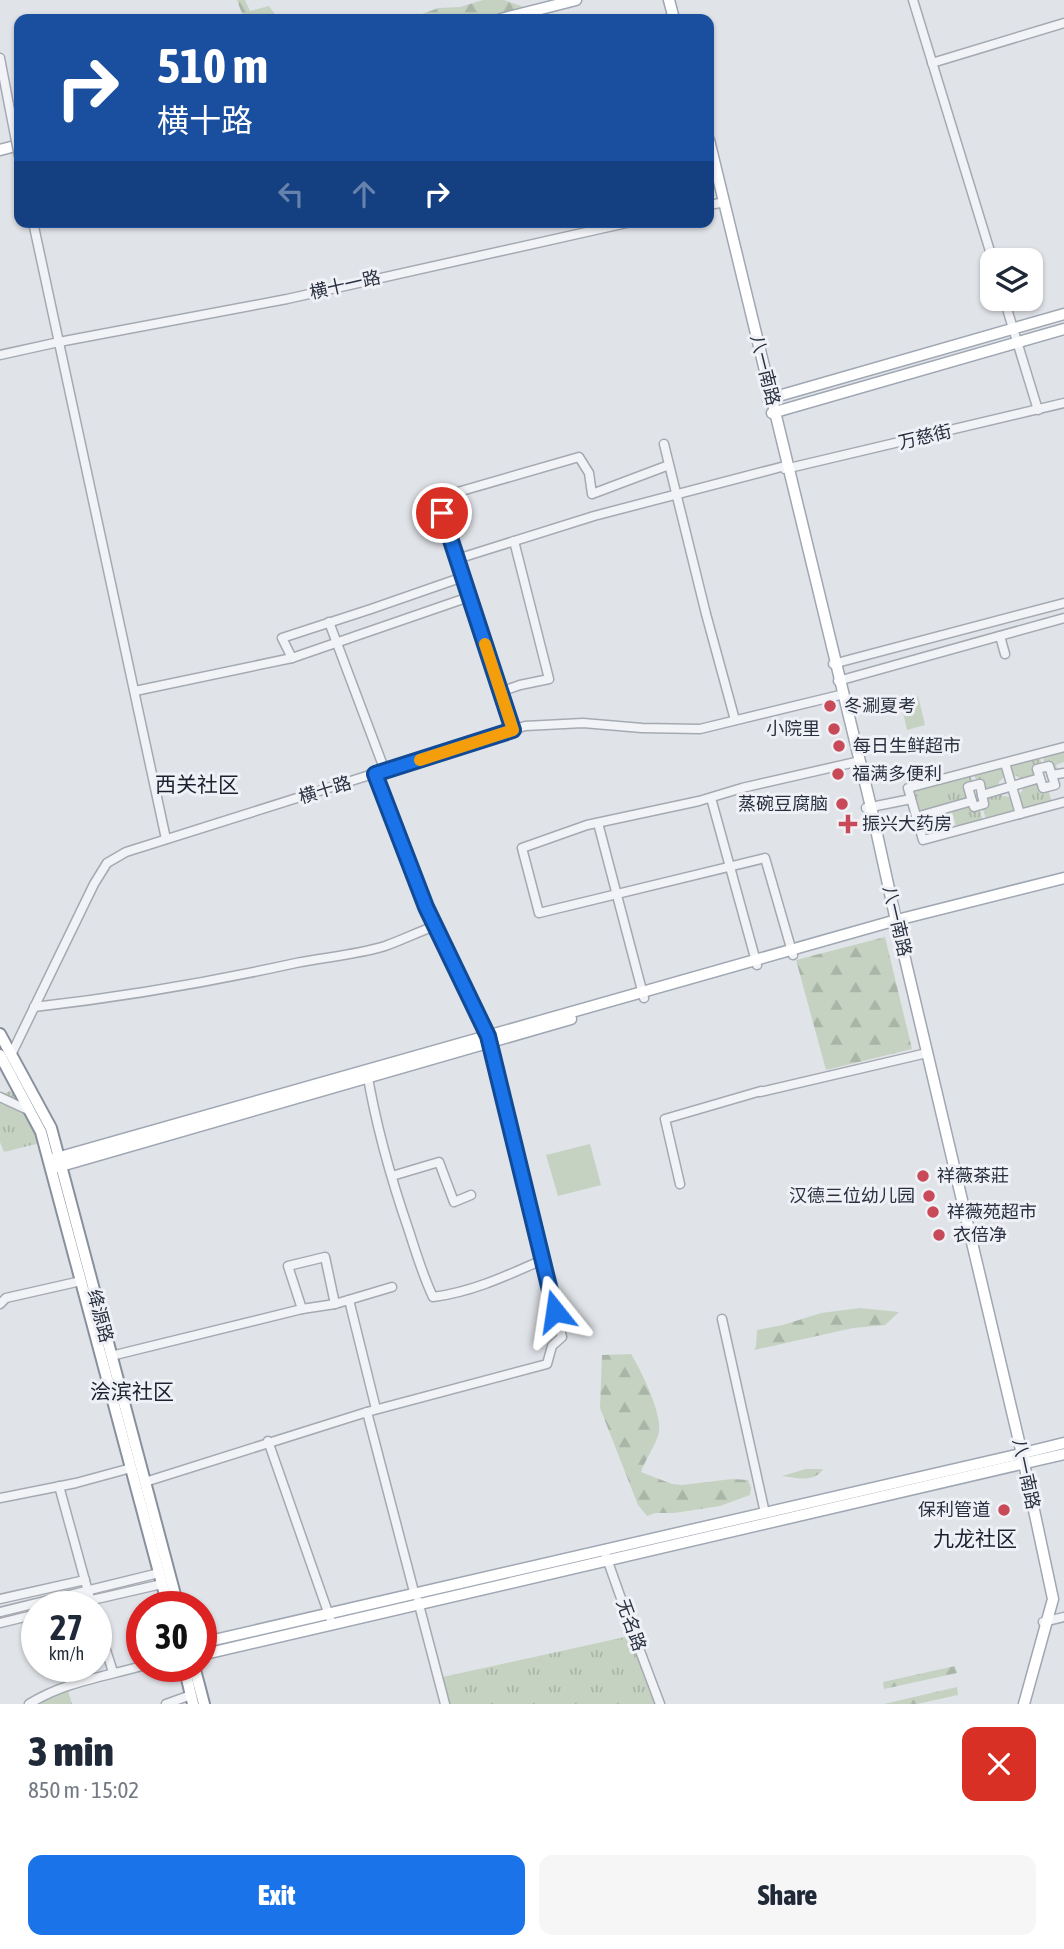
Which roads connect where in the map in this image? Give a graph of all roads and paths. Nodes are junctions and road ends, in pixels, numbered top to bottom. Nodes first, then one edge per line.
1 (576, 0) edge
2 (913, 0) edge
3 (538, 5) edge
4 (514, 14) edge
5 (1064, 23) edge
6 (0, 58) edge
7 (932, 64) junction
8 (14, 99) edge
9 (8, 102) junction
10 (14, 131) edge
11 (714, 161) edge
12 (714, 204) edge
13 (34, 228) edge
14 (604, 228) edge
15 (989, 248) edge
16 (1008, 311) edge
17 (1064, 314) edge
18 (1013, 328) junction
19 (1064, 330) edge
20 (59, 342) junction
21 (1018, 343) junction
22 (0, 355) edge
23 (770, 398) junction
24 (1064, 403) edge
25 (1038, 410) junction
26 (774, 413) junction
27 (664, 444) dead end
28 (669, 465) junction
29 (787, 468) junction
30 (676, 494) junction
31 (514, 541) junction
32 (457, 559) junction
33 (463, 577) junction
34 (469, 597) junction
35 (1064, 603) edge
36 (1064, 618) edge
37 (329, 622) junction
38 (1000, 636) junction
39 (337, 642) junction
40 (1005, 654) dead end
41 (292, 657) junction
42 (835, 664) junction
43 (839, 681) junction
44 (135, 691) junction
45 (500, 692) junction
46 (842, 694) junction
47 (735, 720) junction
48 (513, 730) junction
49 (1064, 747) edge
50 (1041, 753) junction
51 (858, 762) junction
52 (1005, 763) junction
53 (1045, 767) junction
54 (385, 771) junction
55 (971, 772) junction
56 (375, 774) junction
57 (1064, 774) edge
58 (1052, 775) junction
59 (1040, 778) junction
60 (975, 786) junction
61 (1011, 786) junction
62 (1049, 786) junction
63 (982, 795) junction
64 (712, 798) junction
65 (911, 799) junction
66 (976, 803) junction
67 (1059, 803) edge
68 (869, 807) junction
69 (1020, 814) junction
70 (916, 817) junction
71 (598, 823) junction
72 (986, 824) junction
73 (166, 839) junction
74 (730, 867) junction
75 (1064, 878) edge
76 (1064, 884) edge
77 (617, 895) junction
78 (895, 923) junction
79 (435, 926) junction
80 (792, 952) junction
81 (756, 963) junction
82 (643, 995) junction
83 (34, 1007) junction
84 (0, 1034) edge
85 (489, 1039) junction
86 (925, 1054) junction
87 (6, 1055) edge
88 (367, 1074) junction
89 (18, 1088) junction
90 (0, 1096) edge
91 (30, 1111) junction
92 (55, 1163) junction
93 (392, 1177) junction
94 (680, 1184) dead end
95 (471, 1195) dead end
96 (542, 1260) junction
97 (81, 1281) junction
98 (392, 1287) dead end
99 (349, 1300) junction
100 (0, 1304) edge
101 (335, 1304) junction
102 (302, 1309) junction
103 (722, 1319) dead end
104 (111, 1356) junction
105 (371, 1410) junction
106 (268, 1441) junction
107 (1064, 1443) edge
108 (1064, 1454) edge
109 (1020, 1460) junction
110 (131, 1468) junction
111 (145, 1482) junction
112 (59, 1486) junction
113 (0, 1498) edge
114 (765, 1513) junction
115 (604, 1548) junction
116 (608, 1561) junction
117 (160, 1579) junction
118 (85, 1580) junction
119 (88, 1590) junction
120 (414, 1590) junction
121 (164, 1591) edge
122 (174, 1591) edge
123 (112, 1596) edge
124 (0, 1599) edge
125 (419, 1605) junction
126 (0, 1612) edge
127 (329, 1614) junction
128 (1064, 1617) edge
129 (21, 1618) edge
130 (1045, 1621) junction
131 (0, 1623) edge
132 (332, 1625) junction
133 (217, 1639) edge
134 (217, 1651) edge
135 (112, 1669) edge
136 (126, 1669) edge
137 (113, 1672) junction
138 (188, 1682) edge
139 (198, 1682) edge
140 (192, 1700) edge
141 (29, 1704) edge
142 (166, 1704) edge
143 (204, 1704) edge
144 (445, 1704) edge
145 (660, 1704) edge
146 (1022, 1704) edge

1 - 3 main road
2 - 7 street
3 - 4 main road
5 - 7 street
6 - 9 street
7 - 15 street
8 - 9 street
9 - 10 street, bridge
11 - 23 main road, 八一南路
12 - 23 main road, 八一南路
13 - 20 street
14 - 20 street, 横十一路
16 - 18 street
17 - 18 main road
18 - 21 street
18 - 23 main road
19 - 21 main road
20 - 22 street, 横十一路
20 - 44 street
21 - 25 street
21 - 26 main road
23 - 26 main road, 八一南路
24 - 25 street, 万慈街
25 - 29 street, 万慈街
26 - 29 main road, 八一南路
27 - 28 street
28 - 30 street
28 - 32 street
29 - 30 street, 万慈街
29 - 42 main road, 八一南路
30 - 31 street, 万慈街
30 - 47 street
31 - 32 street, 万慈街
31 - 45 street
32 - 33 street
33 - 34 street
33 - 37 street
34 - 39 street
34 - 45 street
35 - 42 street
36 - 38 street
37 - 39 street
37 - 41 street
38 - 40 street
38 - 43 street
39 - 41 street
39 - 54 street
41 - 44 street
42 - 43 main road, 八一南路
43 - 46 main road, 八一南路
44 - 73 street
45 - 48 street
46 - 47 street, 横十路
46 - 51 main road, 八一南路
47 - 48 street, 横十路
48 - 54 street, 横十路
49 - 50 street
50 - 52 street
50 - 53 street
51 - 64 street
51 - 68 main road, 八一南路
52 - 55 street
52 - 61 street
53 - 58 street
53 - 59 street
54 - 56 street, 横十路
55 - 60 street
55 - 65 street
56 - 73 street, 横十路
56 - 79 street
57 - 58 street
58 - 62 street
59 - 61 street
59 - 62 street
60 - 63 street
60 - 66 street
61 - 63 street
61 - 69 street
62 - 67 street
63 - 66 street
64 - 71 street
64 - 74 street
65 - 68 street
65 - 70 street
66 - 70 street
66 - 72 street
67 - 69 street
68 - 78 main road, 八一南路
69 - 72 street
70 - 72 street
71 - 77 street
71 - 77 street
73 - 83 street, 横十路
74 - 77 street
74 - 80 street
74 - 81 street
75 - 78 main road
76 - 78 main road
77 - 82 street
78 - 80 main road
78 - 86 main road, 八一南路
79 - 83 street
79 - 85 street
80 - 81 main road
81 - 82 main road
82 - 85 main road
83 - 87 street, 横十路
84 - 87 highway, 绛源路
85 - 88 main road
85 - 96 street
86 - 94 street
86 - 109 main road, 八一南路
87 - 89 highway, 绛源路
87 - 92 highway, 绛源路
88 - 92 main road
88 - 93 street
89 - 90 street
89 - 91 highway, 绛源路
90 - 91 street
91 - 92 highway, 绛源路
92 - 97 highway, 绛源路
92 - 104 highway, 绛源路
93 - 95 street
93 - 96 street
96 - 105 street
97 - 100 street
97 - 110 highway, 绛源路
98 - 99 street
99 - 101 street
99 - 105 street
101 - 102 street
101 - 102 street
102 - 104 street
103 - 114 street
104 - 111 highway, 绛源路
105 - 106 street
105 - 120 street
106 - 111 street
106 - 127 street
107 - 109 main road
108 - 109 main road
109 - 114 main road
109 - 116 main road
109 - 130 main road, 八一南路
110 - 112 street
110 - 117 highway, 绛源路
111 - 122 highway, 绛源路
112 - 113 street
112 - 118 street
114 - 115 main road
115 - 116 street, 无名路
115 - 120 main road
116 - 125 main road
116 - 145 street, 无名路
117 - 119 street
117 - 121 highway, 绛源路
117 - 123 street
118 - 119 street
118 - 124 street
119 - 126 street
120 - 125 street
120 - 127 main road
125 - 132 main road
125 - 144 street
127 - 132 street
127 - 133 main road
128 - 130 street
129 - 131 street
130 - 146 main road, 八一南路
132 - 134 main road
135 - 137 street
136 - 137 street
137 - 141 street
138 - 140 highway
139 - 143 highway
140 - 142 street

